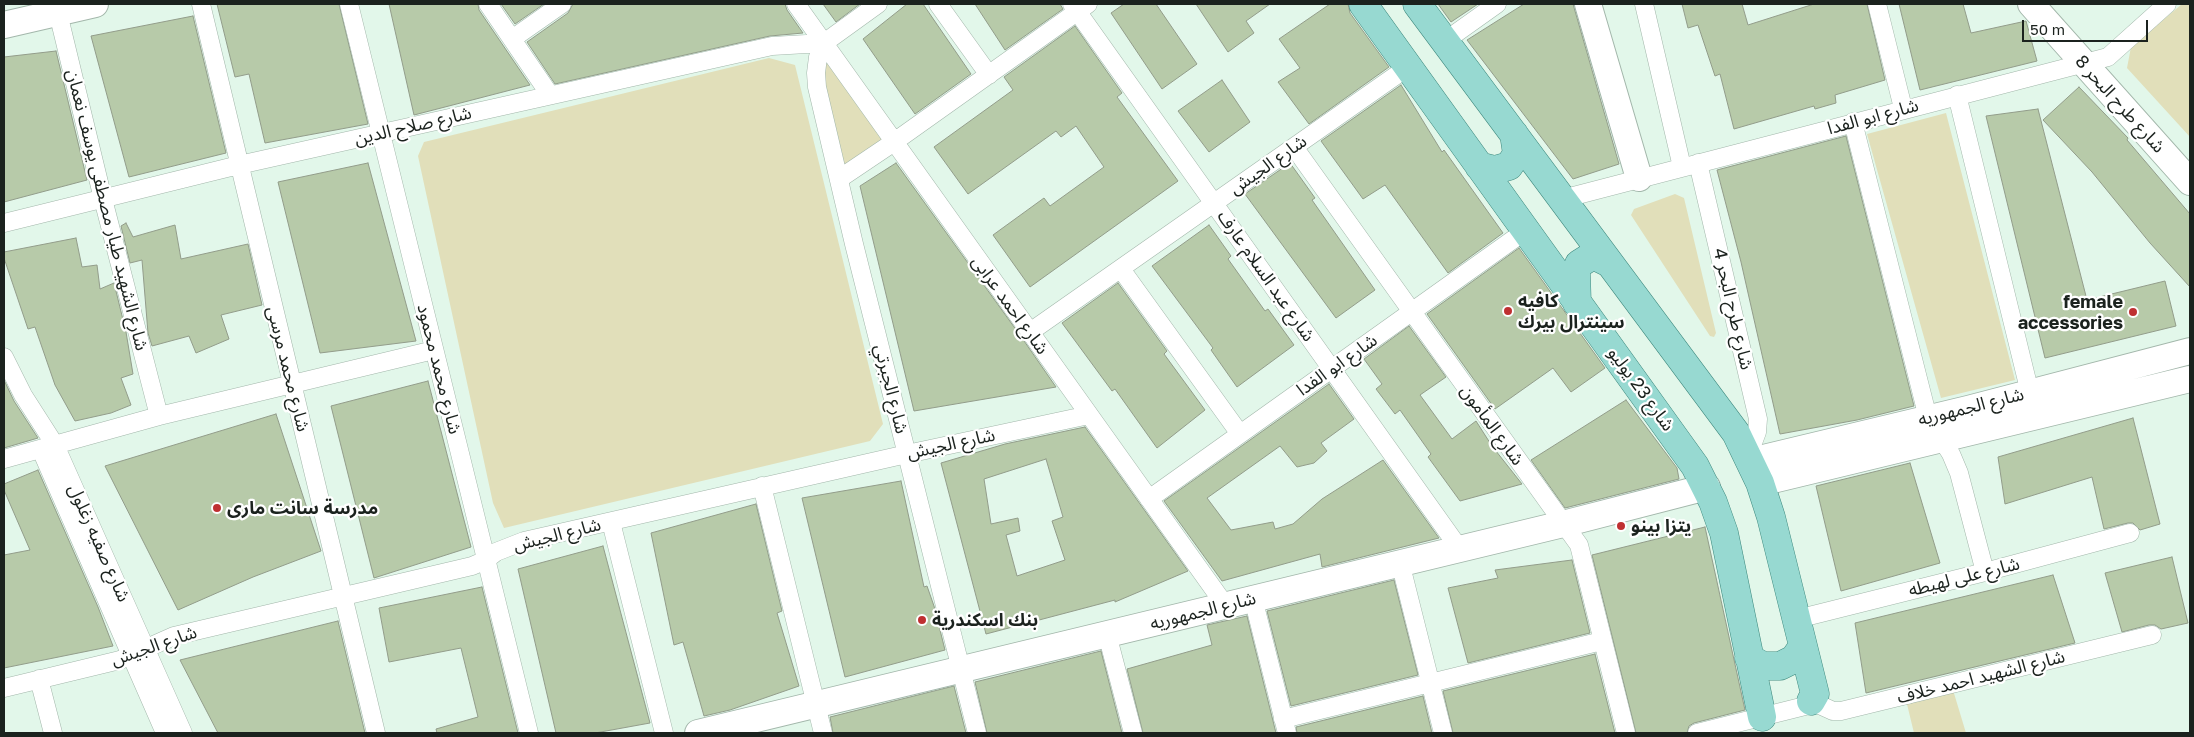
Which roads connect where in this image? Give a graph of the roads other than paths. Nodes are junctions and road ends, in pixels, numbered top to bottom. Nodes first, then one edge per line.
1 (95, 4) edge
2 (201, 4) edge
3 (348, 4) edge
4 (488, 4) edge
5 (562, 4) edge
6 (796, 4) edge
7 (878, 4) edge
8 (938, 4) edge
9 (1362, 4) edge
10 (1417, 4) edge
11 (1497, 4) edge
12 (1588, 4) edge
13 (1644, 4) edge
14 (1876, 4) edge
15 (2031, 4) edge
16 (2167, 4) edge
17 (1079, 6) edge
18 (56, 8) edge
19 (4, 25) edge
20 (512, 39) junction
21 (1444, 41) junction
22 (824, 43) junction
23 (2084, 64) junction
24 (1408, 67) junction
25 (989, 75) junction
26 (550, 95) junction
27 (1957, 95) junction
28 (1903, 108) junction
29 (1853, 122) junction
30 (381, 134) junction
31 (1514, 134) junction
32 (894, 142) junction
33 (1294, 147) junction
34 (1690, 165) junction
35 (239, 166) junction
36 (1479, 166) junction
37 (1639, 178) junction
38 (839, 179) junction
39 (2190, 182) edge
40 (1562, 198) junction
41 (103, 199) junction
42 (1214, 203) junction
43 (4, 223) edge
44 (1525, 231) junction
45 (1609, 263) junction
46 (1121, 269) junction
47 (1577, 303) junction
48 (1410, 313) junction
49 (1030, 332) junction
50 (434, 350) junction
51 (2190, 351) edge
52 (4, 358) edge
53 (1332, 369) junction
54 (2190, 379) edge
55 (291, 383) junction
56 (2030, 393) junction
57 (1089, 415) junction
58 (159, 416) junction
59 (1935, 429) junction
60 (1240, 434) junction
61 (48, 448) junction
62 (907, 454) junction
63 (4, 459) edge
64 (1753, 466) junction
65 (762, 486) junction
66 (1707, 487) junction
67 (1149, 498) junction
68 (610, 522) junction
69 (1563, 524) junction
70 (2130, 532) dead end
71 (1460, 548) junction
72 (486, 560) junction
73 (1400, 562) junction
74 (1985, 572) junction
75 (344, 595) junction
76 (1253, 598) junction
77 (1225, 605) junction
78 (1797, 619) junction
79 (1108, 634) junction
80 (2152, 635) dead end
81 (1602, 641) junction
82 (1803, 646) junction
83 (138, 652) junction
84 (1750, 658) junction
85 (961, 669) junction
86 (39, 679) junction
87 (1430, 683) junction
88 (4, 688) edge
89 (1812, 702) junction
90 (816, 705) junction
91 (1762, 717) junction
92 (1285, 726) edge
93 (53, 733) edge
94 (164, 733) edge
95 (183, 733) edge
96 (376, 733) edge
97 (529, 733) edge
98 (664, 733) edge
99 (698, 733) edge
100 (823, 733) edge
101 (977, 733) edge
102 (1133, 733) edge
103 (1443, 733) edge
104 (1626, 733) edge
105 (1697, 733) edge

1 - 18 main road
2 - 35 street, شارع محمد مرسى
3 - 30 street, شارع محمد محمود
4 - 20 street
5 - 20 street
6 - 22 street, شارع احمد عرابى
7 - 22 street
8 - 25 street
9 - 24 main road, شارع 23 يوليو
10 - 21 main road
11 - 21 street
12 - 37 main road
13 - 34 street, شارع طرح البحر 4
14 - 28 street
15 - 23 main road, شارع طرح البحر 8
16 - 23 street, شارع ابو الفدا
17 - 25 street
17 - 42 street, شارع عبد السلام عارف
18 - 19 main road
18 - 41 street, شارع الشهيد طيار مصطفى يوسف نعمان
20 - 26 street
21 - 31 main road
22 - 26 street, شارع صلاح الدين
22 - 32 street, شارع احمد عرابى
22 - 38 street, شارع الجبرتي
23 - 27 street, شارع ابو الفدا
23 - 39 main road, شارع طرح البحر 8
24 - 33 street, شارع الجيش
24 - 36 main road, شارع 23 يوليو
25 - 32 street
26 - 30 street, شارع صلاح الدين
27 - 28 street, شارع ابو الفدا
27 - 56 street
28 - 29 street, شارع ابو الفدا
29 - 34 street, شارع ابو الفدا
29 - 59 street
30 - 35 street, شارع صلاح الدين
30 - 50 street, شارع محمد محمود
31 - 36 main road
31 - 40 main road
32 - 38 street
32 - 49 street, شارع احمد عرابى
33 - 42 street, شارع الجيش
33 - 48 street, شارع المأمون
34 - 37 street, شارع ابو الفدا
34 - 64 street, شارع طرح البحر 4
35 - 41 street, شارع صلاح الدين
35 - 55 street, شارع محمد مرسى
36 - 44 main road, شارع 23 يوليو
37 - 40 street, شارع ابو الفدا
38 - 62 street, شارع الجبرتي
40 - 45 main road
41 - 43 street, شارع صلاح الدين
41 - 58 street, شارع الشهيد طيار مصطفى يوسف نعمان
42 - 46 street, شارع الجيش
42 - 53 street, شارع عبد السلام عارف
44 - 47 main road, شارع 23 يوليو
44 - 48 street, شارع ابو الفدا
45 - 47 main road
45 - 64 main road
46 - 49 street, شارع الجيش
46 - 60 street
47 - 66 main road, شارع 23 يوليو
48 - 53 street, شارع ابو الفدا
48 - 69 street, شارع المأمون
49 - 57 street, شارع احمد عرابى
50 - 55 street
50 - 72 street, شارع محمد محمود
51 - 56 main road, شارع الجمهوريه
52 - 61 street, شارع صفيه زغلول
53 - 60 street, شارع ابو الفدا
53 - 71 street, شارع عبد السلام عارف
54 - 59 main road, شارع الجمهوريه
55 - 58 street
55 - 75 street, شارع محمد مرسى
56 - 59 main road, شارع الجمهوريه
57 - 62 street, شارع الجيش
57 - 67 street, شارع احمد عرابى
58 - 61 street
59 - 64 main road, شارع الجمهوريه
59 - 74 street
60 - 67 street, شارع ابو الفدا
61 - 63 street
61 - 83 street, شارع صفيه زغلول
62 - 65 street, شارع الجيش
62 - 85 street, شارع الجبرتي
64 - 78 main road
65 - 68 street, شارع الجيش
65 - 90 street
66 - 69 main road, شارع الجمهوريه
66 - 84 main road, شارع 23 يوليو
67 - 77 street, شارع احمد عرابى
68 - 72 street, شارع الجيش
68 - 98 street
69 - 71 main road, شارع الجمهوريه
69 - 81 street, شارع المأمون
70 - 74 street, شارع على لهيطه
71 - 73 main road, شارع الجمهوريه
72 - 75 street, شارع الجيش
72 - 97 street, شارع محمد محمود
73 - 76 main road, شارع الجمهوريه
73 - 87 street
74 - 78 street, شارع على لهيطه
75 - 83 street, شارع الجيش
75 - 96 street, شارع محمد مرسى
76 - 77 main road, شارع الجمهوريه
76 - 92 street
77 - 79 main road, شارع الجمهوريه
78 - 82 main road
79 - 85 main road, شارع الجمهوريه
79 - 102 street
80 - 89 street, شارع الشهيد احمد خلاف
81 - 87 street
81 - 104 street, شارع المأمون
82 - 84 main road
82 - 89 main road
83 - 86 street, شارع الجيش
83 - 94 street, شارع صفيه زغلول
83 - 95 street, شارع صفيه زغلول
84 - 91 main road, شارع 23 يوليو
85 - 90 main road, شارع الجمهوريه
85 - 101 street, شارع الجبرتي
86 - 88 street, شارع الجيش
86 - 93 street
87 - 92 street
87 - 103 street
89 - 91 street
90 - 99 main road, شارع الجمهوريه
90 - 100 street
91 - 105 street

